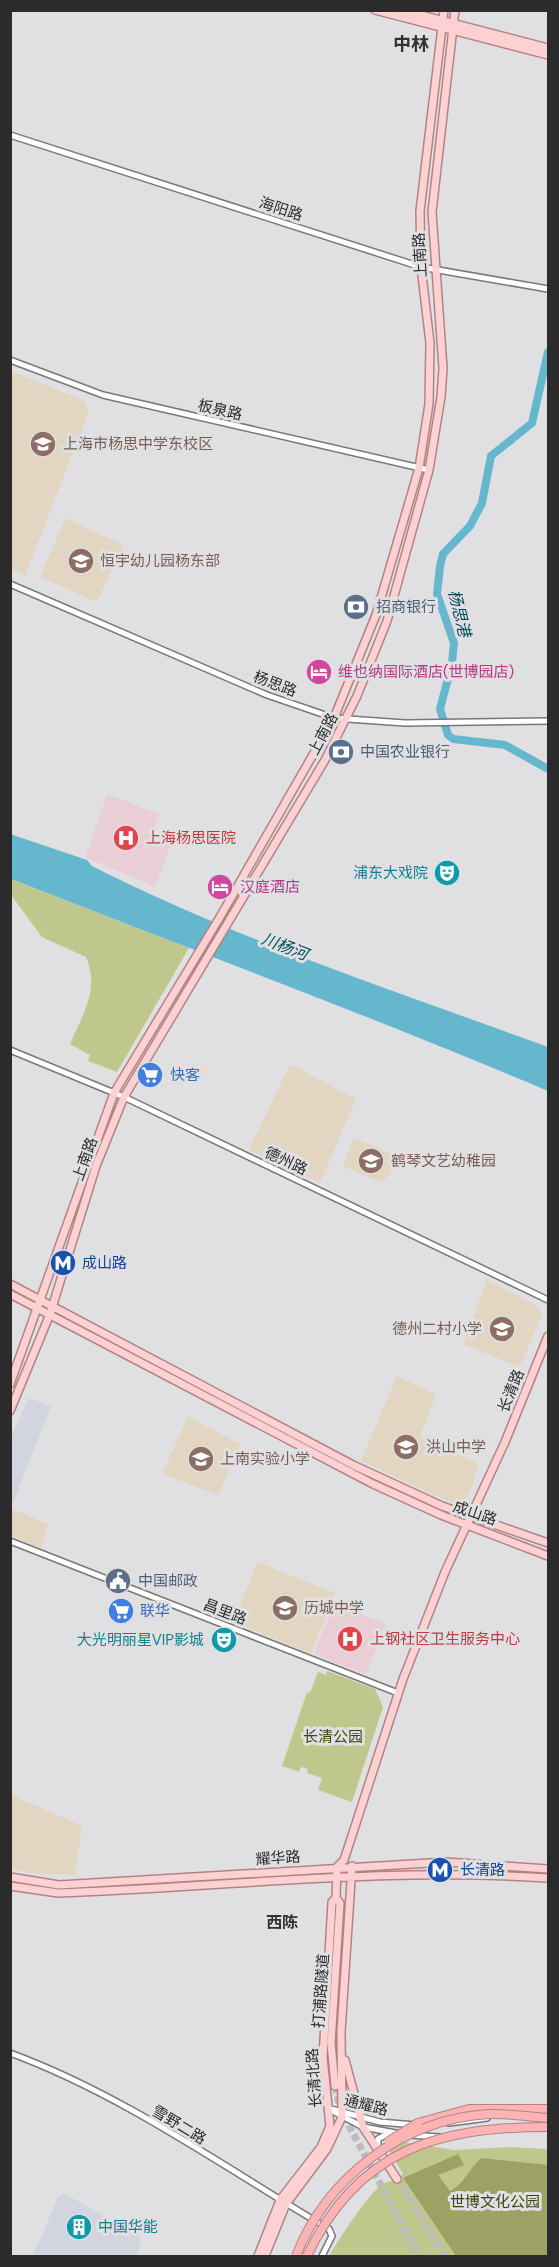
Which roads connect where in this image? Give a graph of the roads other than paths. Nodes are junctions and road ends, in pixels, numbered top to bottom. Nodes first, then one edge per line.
1 (375, 10) edge
2 (402, 10) edge
3 (444, 10) edge
4 (455, 10) edge
5 (442, 24) junction
6 (453, 27) junction
7 (549, 48) edge
8 (549, 55) edge
9 (10, 135) edge
10 (421, 267) junction
11 (434, 270) junction
12 (549, 289) edge
13 (10, 360) edge
14 (419, 468) junction
15 (429, 470) junction
16 (10, 584) edge
17 (334, 718) junction
18 (346, 719) junction
19 (549, 721) edge
20 (10, 1050) edge
21 (114, 1093) junction
22 (124, 1097) junction
23 (10, 1284) edge
24 (10, 1294) edge
25 (40, 1299) junction
26 (549, 1300) edge
27 (52, 1306) junction
28 (37, 1308) junction
29 (50, 1314) junction
30 (549, 1336) edge
31 (10, 1384) edge
32 (10, 1411) edge
33 (471, 1515) junction
34 (466, 1525) junction
35 (10, 1541) edge
36 (549, 1543) edge
37 (546, 1555) edge
38 (398, 1693) junction
39 (344, 1860) junction
40 (352, 1866) junction
41 (337, 1867) junction
42 (549, 1869) edge
43 (10, 1877) edge
44 (351, 1878) junction
45 (549, 1878) edge
46 (337, 1879) junction
47 (10, 1886) edge
48 (336, 1898) junction
49 (343, 2049) junction
50 (10, 2053) edge
51 (335, 2086) tunnel mouth
52 (329, 2109) junction
53 (549, 2113) edge
54 (342, 2114) junction
55 (360, 2119) junction
56 (363, 2127) junction
57 (549, 2128) edge
58 (391, 2133) junction
59 (378, 2149) junction
60 (397, 2179) tunnel mouth
61 (283, 2202) junction
62 (258, 2256) edge
63 (265, 2256) edge
64 (296, 2256) edge
65 (307, 2256) edge
66 (322, 2256) edge

1 - 5 main road
2 - 5 main road
3 - 5 main road, 上南路
4 - 6 main road, 上南路
5 - 6 main road
5 - 10 main road, 上南路
6 - 7 main road
6 - 8 main road
6 - 11 main road, 上南路
9 - 10 street, 海阳路
10 - 11 street, 海阳路
10 - 14 main road, 上南路
11 - 12 street, 海阳路
11 - 15 main road, 上南路
13 - 14 street, 板泉路
14 - 15 street, 板泉路
14 - 17 main road, 上南路
15 - 18 main road, 上南路
16 - 17 street, 杨思路
17 - 18 street, 杨思路
17 - 21 main road, 上南路
18 - 19 street, 杨思路
18 - 22 main road, 上南路
20 - 21 street, 德州路
21 - 22 street, 德州路
21 - 25 main road, 上南路
22 - 26 street, 德州路
22 - 27 main road, 上南路
23 - 25 main road, 成山路
24 - 28 main road, 成山路
25 - 27 main road, 成山路
25 - 28 main road, 上南路
27 - 29 main road, 上南路
27 - 33 main road, 成山路
28 - 29 main road, 成山路
28 - 31 main road, 上南路
29 - 32 main road, 上南路
29 - 34 main road, 成山路
30 - 33 main road, 长清路
33 - 34 main road, 长清路
33 - 36 main road, 成山路
34 - 37 main road, 成山路
34 - 38 main road, 长清路
35 - 38 street, 昌里路
38 - 39 main road, 长清路
39 - 40 main road
39 - 41 main road, 长清路
40 - 41 main road, 耀华路
40 - 42 main road, 耀华路
40 - 44 main road
41 - 43 main road, 耀华路
41 - 46 main road
44 - 45 main road, 耀华路
44 - 46 main road, 耀华路
44 - 49 main road, 长清北路
46 - 47 main road, 耀华路
46 - 48 main road, 长清北路
48 - 51 main road, 打浦路隧道
48 - 52 main road, 长清北路
49 - 54 main road, 长清北路
49 - 55 main road
50 - 61 street, 雪野二路
52 - 54 street, 通耀路
52 - 61 main road, 长清北路
53 - 55 street, 通耀路
53 - 64 highway, bridge
54 - 55 street, 通耀路
54 - 56 street, 通耀路
54 - 61 main road, 长清北路
55 - 56 main road
56 - 58 street, 通耀路
56 - 59 main road
57 - 58 street, 通耀路
57 - 65 highway, bridge
58 - 59 street
59 - 60 main road
61 - 62 main road, 长清北路
61 - 63 main road, 长清北路
61 - 66 street, 雪野二路

